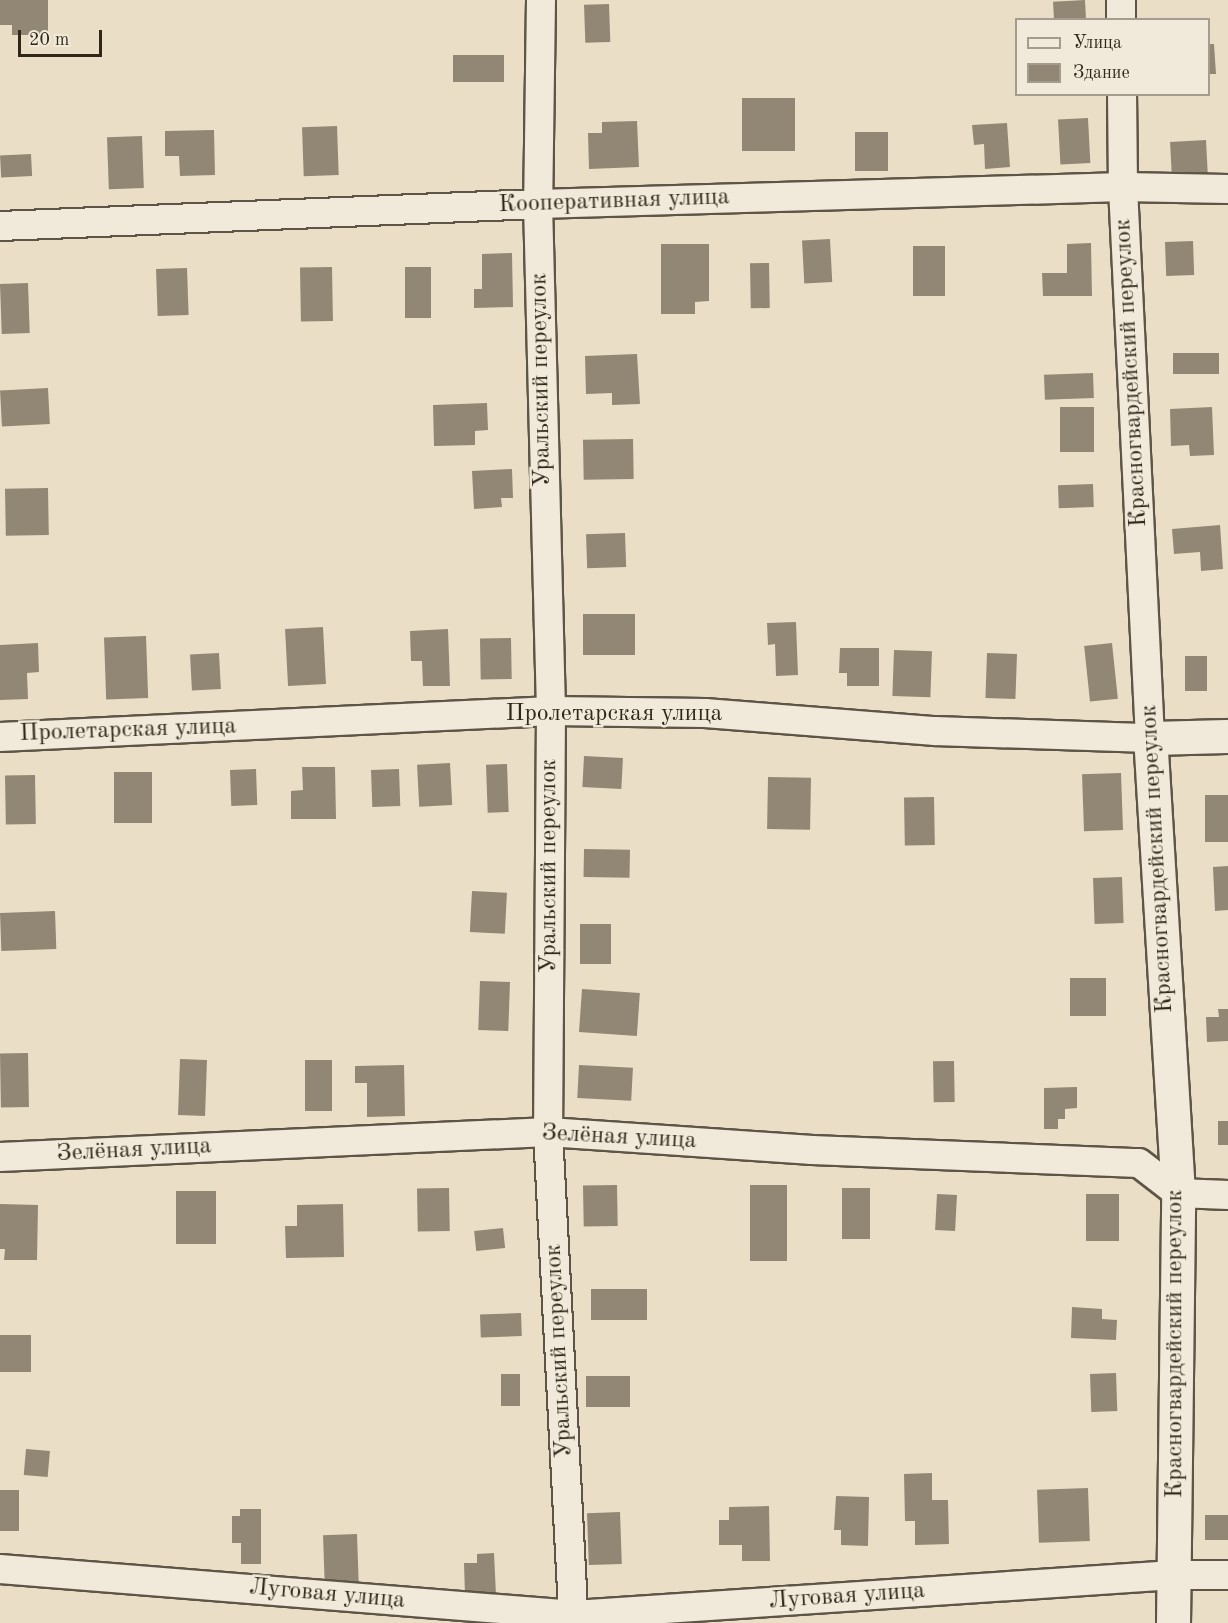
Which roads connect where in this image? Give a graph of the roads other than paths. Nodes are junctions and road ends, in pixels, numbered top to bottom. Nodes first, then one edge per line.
1 (541, 0) edge
2 (1121, 0) edge
3 (1121, 18) edge
4 (1122, 96) edge
5 (1123, 188) junction
6 (1228, 189) edge
7 (538, 204) junction
8 (0, 226) edge
9 (551, 711) junction
10 (1228, 736) edge
11 (0, 737) edge
12 (1150, 738) junction
13 (548, 1132) junction
14 (0, 1157) edge
15 (1178, 1194) junction
16 (1228, 1195) edge
17 (0, 1569) edge
18 (1174, 1575) junction
19 (1228, 1575) edge
20 (574, 1619) edge
21 (1173, 1623) edge

1 - 7 street, Уральский переулок
2 - 3 street
4 - 5 street, Красногвардейский переулок
5 - 6 street, Кооперативная улица
5 - 7 street, Кооперативная улица
5 - 12 street, Красногвардейский переулок
7 - 8 street, Кооперативная улица
7 - 9 street, Уральский переулок
9 - 11 street, Пролетарская улица
9 - 12 street, Пролетарская улица
9 - 13 street, Уральский переулок
10 - 12 street, Пролетарская улица
12 - 15 street, Красногвардейский переулок
13 - 14 street, Зелёная улица
13 - 15 street, Зелёная улица
13 - 20 street, Уральский переулок
15 - 16 street
15 - 18 street, Красногвардейский переулок
17 - 20 street, Луговая улица
18 - 19 street, Луговая улица
18 - 20 street, Луговая улица
18 - 21 street, Красногвардейский переулок

